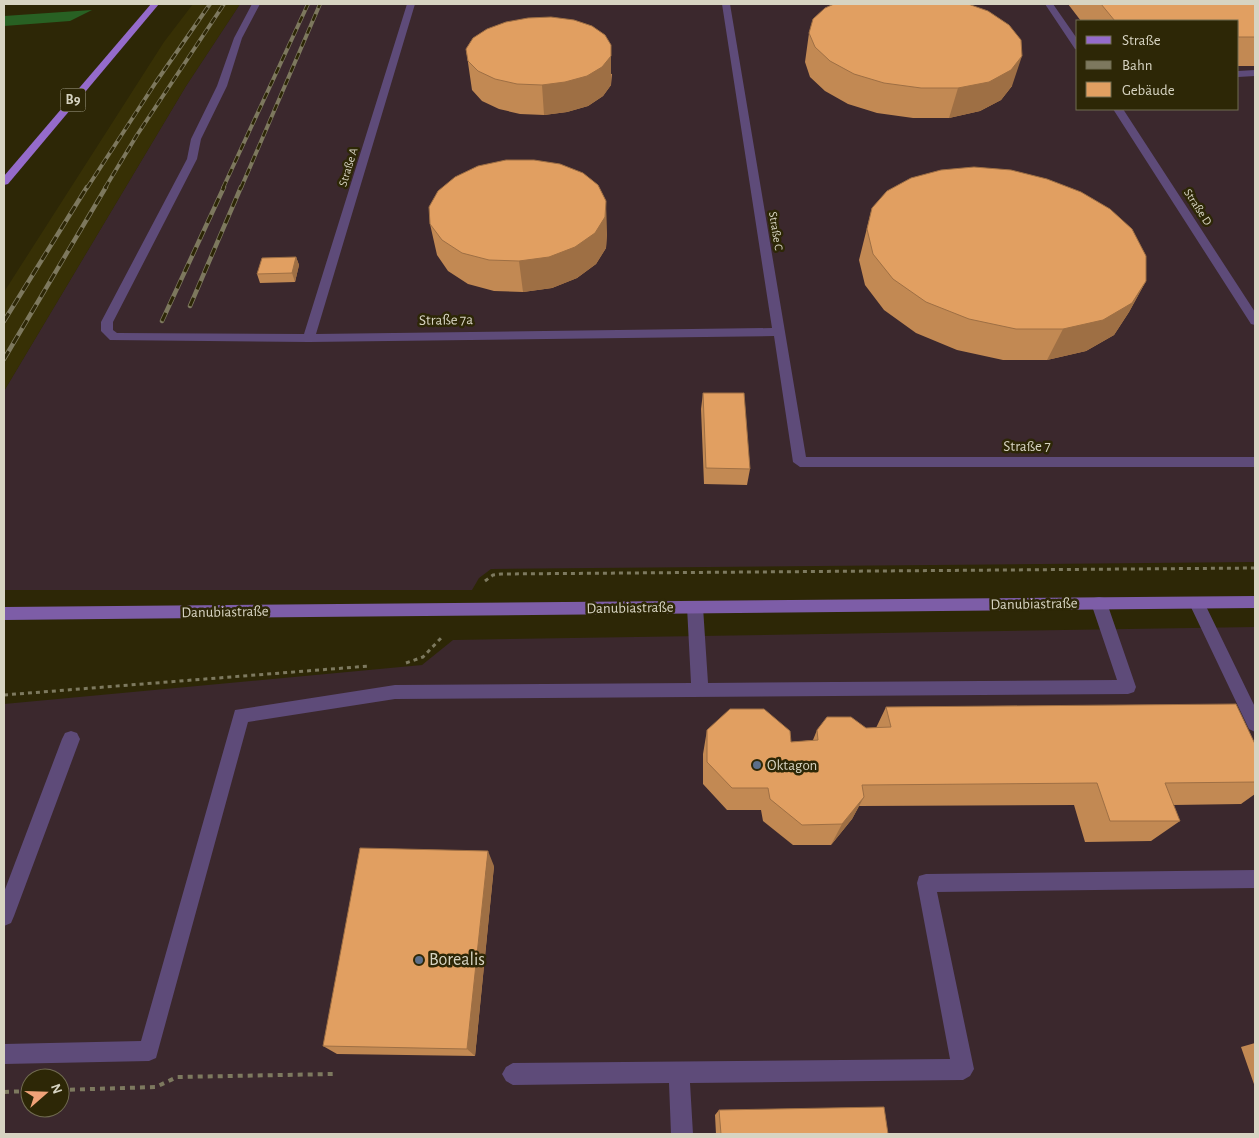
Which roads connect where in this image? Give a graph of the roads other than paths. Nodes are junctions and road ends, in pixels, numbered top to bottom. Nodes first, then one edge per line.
1 (155, 4) edge
2 (256, 4) edge
3 (411, 4) edge
4 (726, 4) edge
5 (1049, 4) edge
6 (1076, 44) edge
7 (1239, 74) edge
8 (1255, 74) edge
9 (1119, 110) edge
10 (4, 182) edge
11 (1255, 321) edge
12 (779, 332) junction
13 (309, 338) junction
14 (800, 462) joint
15 (1255, 462) edge
16 (1197, 602) junction
17 (1255, 602) edge
18 (1098, 603) junction
19 (695, 607) junction
20 (4, 614) edge
21 (700, 689) junction
22 (1255, 724) edge
23 (71, 740) dead end
24 (1255, 878) edge
25 (4, 916) edge
26 (4, 1054) edge
27 (679, 1072) junction
28 (513, 1074) dead end
29 (682, 1134) edge

1 - 10 main road, B9
2 - 13 lane, Straße 7a
3 - 13 lane, Straße A
4 - 12 lane, Straße C
5 - 6 lane
7 - 8 lane
9 - 11 lane, Straße D
12 - 13 lane, Straße 7a
12 - 14 lane, Straße C
14 - 15 lane, Straße 7
16 - 17 street, Danubiastraße
16 - 18 street, Danubiastraße
16 - 22 lane
18 - 19 street, Danubiastraße
18 - 21 lane
19 - 20 street, Danubiastraße
19 - 21 lane
21 - 26 lane
23 - 25 lane
24 - 27 lane
27 - 28 lane
27 - 29 lane

